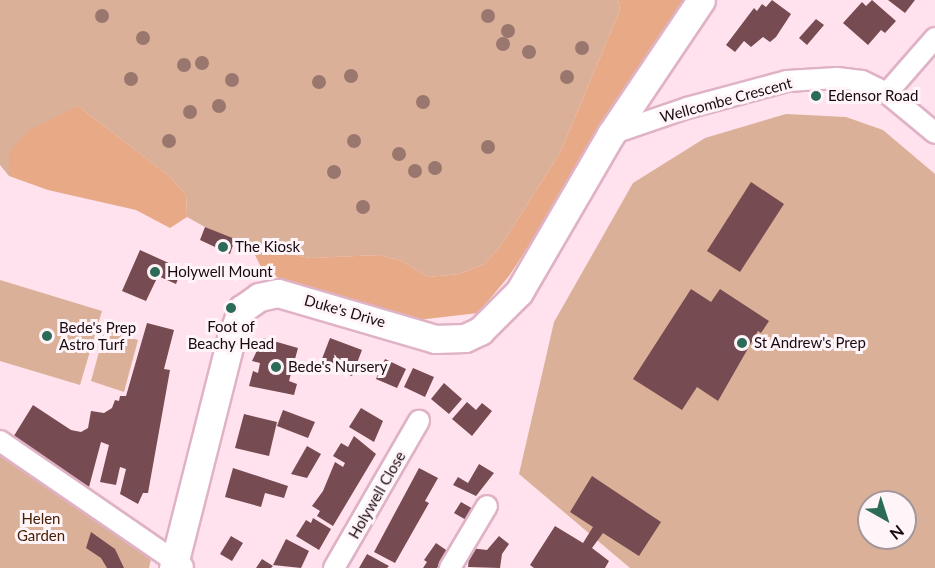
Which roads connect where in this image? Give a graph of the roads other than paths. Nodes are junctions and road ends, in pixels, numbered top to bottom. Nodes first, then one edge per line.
1 (701, 0) edge
2 (935, 38) edge
3 (886, 93) junction
4 (935, 133) edge
5 (610, 134) junction
6 (419, 421) dead end
7 (0, 441) edge
8 (487, 506) dead end
9 (178, 566) edge
10 (334, 568) edge
11 (450, 568) edge

1 - 5 main road
2 - 3 street
3 - 4 street, Wellcombe Crescent
3 - 5 street, Wellcombe Crescent
5 - 9 main road, Duke's Drive
6 - 10 street, Holywell Close
7 - 9 street
8 - 11 street

